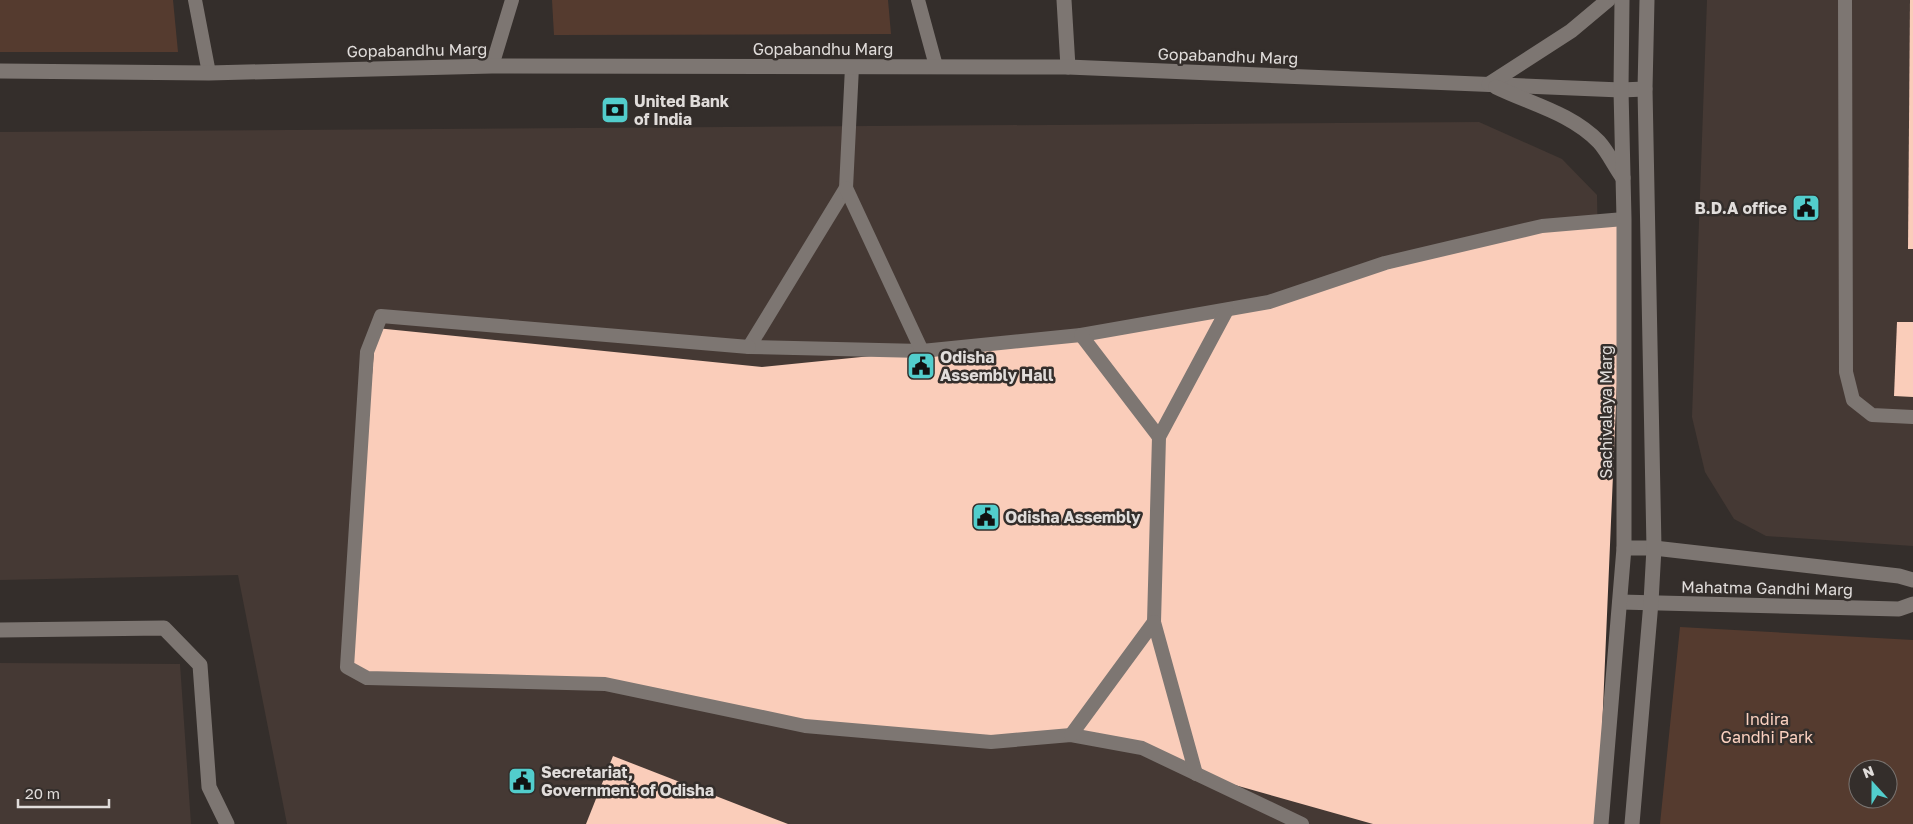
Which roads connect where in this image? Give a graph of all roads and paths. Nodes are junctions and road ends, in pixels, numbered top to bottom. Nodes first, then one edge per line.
1 (195, 0) edge
2 (512, 0) edge
3 (918, 0) edge
4 (1064, 0) edge
5 (1608, 0) edge
6 (1622, 0) edge
7 (1647, 0) edge
8 (1846, 0) edge
9 (492, 66) junction
10 (936, 66) junction
11 (852, 67) junction
12 (1068, 67) junction
13 (0, 71) edge
14 (209, 72) junction
15 (1489, 84) junction
16 (1645, 89) junction
17 (1621, 90) junction
18 (1623, 178) junction
19 (846, 188) junction
20 (1624, 219) junction
21 (1227, 310) junction
22 (1081, 335) junction
23 (749, 347) junction
24 (922, 351) junction
25 (1913, 417) edge
26 (1159, 437) junction
27 (1624, 548) junction
28 (1654, 548) junction
29 (1913, 580) edge
30 (1620, 602) junction
31 (1652, 602) junction
32 (1913, 604) edge
33 (1154, 622) junction
34 (0, 630) edge
35 (1071, 735) junction
36 (1196, 774) junction
37 (228, 824) edge
38 (1302, 824) edge
39 (1600, 824) edge
40 (1632, 824) edge

1 - 14 lane
2 - 9 lane
3 - 10 lane
4 - 12 main road
5 - 15 main road
6 - 17 main road, Sachivalaya Marg
7 - 16 main road
8 - 25 lane
9 - 11 main road, Gopabandhu Marg
9 - 14 main road, Gopabandhu Marg
10 - 11 main road, Gopabandhu Marg
10 - 12 main road, Gopabandhu Marg
11 - 19 lane
12 - 15 main road, Gopabandhu Marg
13 - 14 main road, Gopabandhu Marg
15 - 17 main road, Gopabandhu Marg
15 - 18 main road
16 - 17 main road, Gopabandhu Marg
16 - 28 main road
17 - 18 main road, Sachivalaya Marg
18 - 20 main road, Sachivalaya Marg
19 - 23 lane
19 - 24 lane
20 - 21 lane
20 - 27 main road, Sachivalaya Marg
21 - 22 lane
21 - 26 lane
22 - 24 lane
22 - 26 lane
23 - 24 lane
23 - 35 lane
26 - 33 lane
27 - 28 main road, Mahatma Gandhi Marg
27 - 30 main road, Sachivalaya Marg
28 - 29 main road, Mahatma Gandhi Marg
28 - 31 main road
30 - 31 main road, Mahatma Gandhi Marg
30 - 39 main road, Sachivalaya Marg
31 - 32 main road, Mahatma Gandhi Marg
31 - 40 main road
33 - 35 lane
33 - 36 lane
34 - 37 main road
35 - 36 lane
36 - 38 lane

